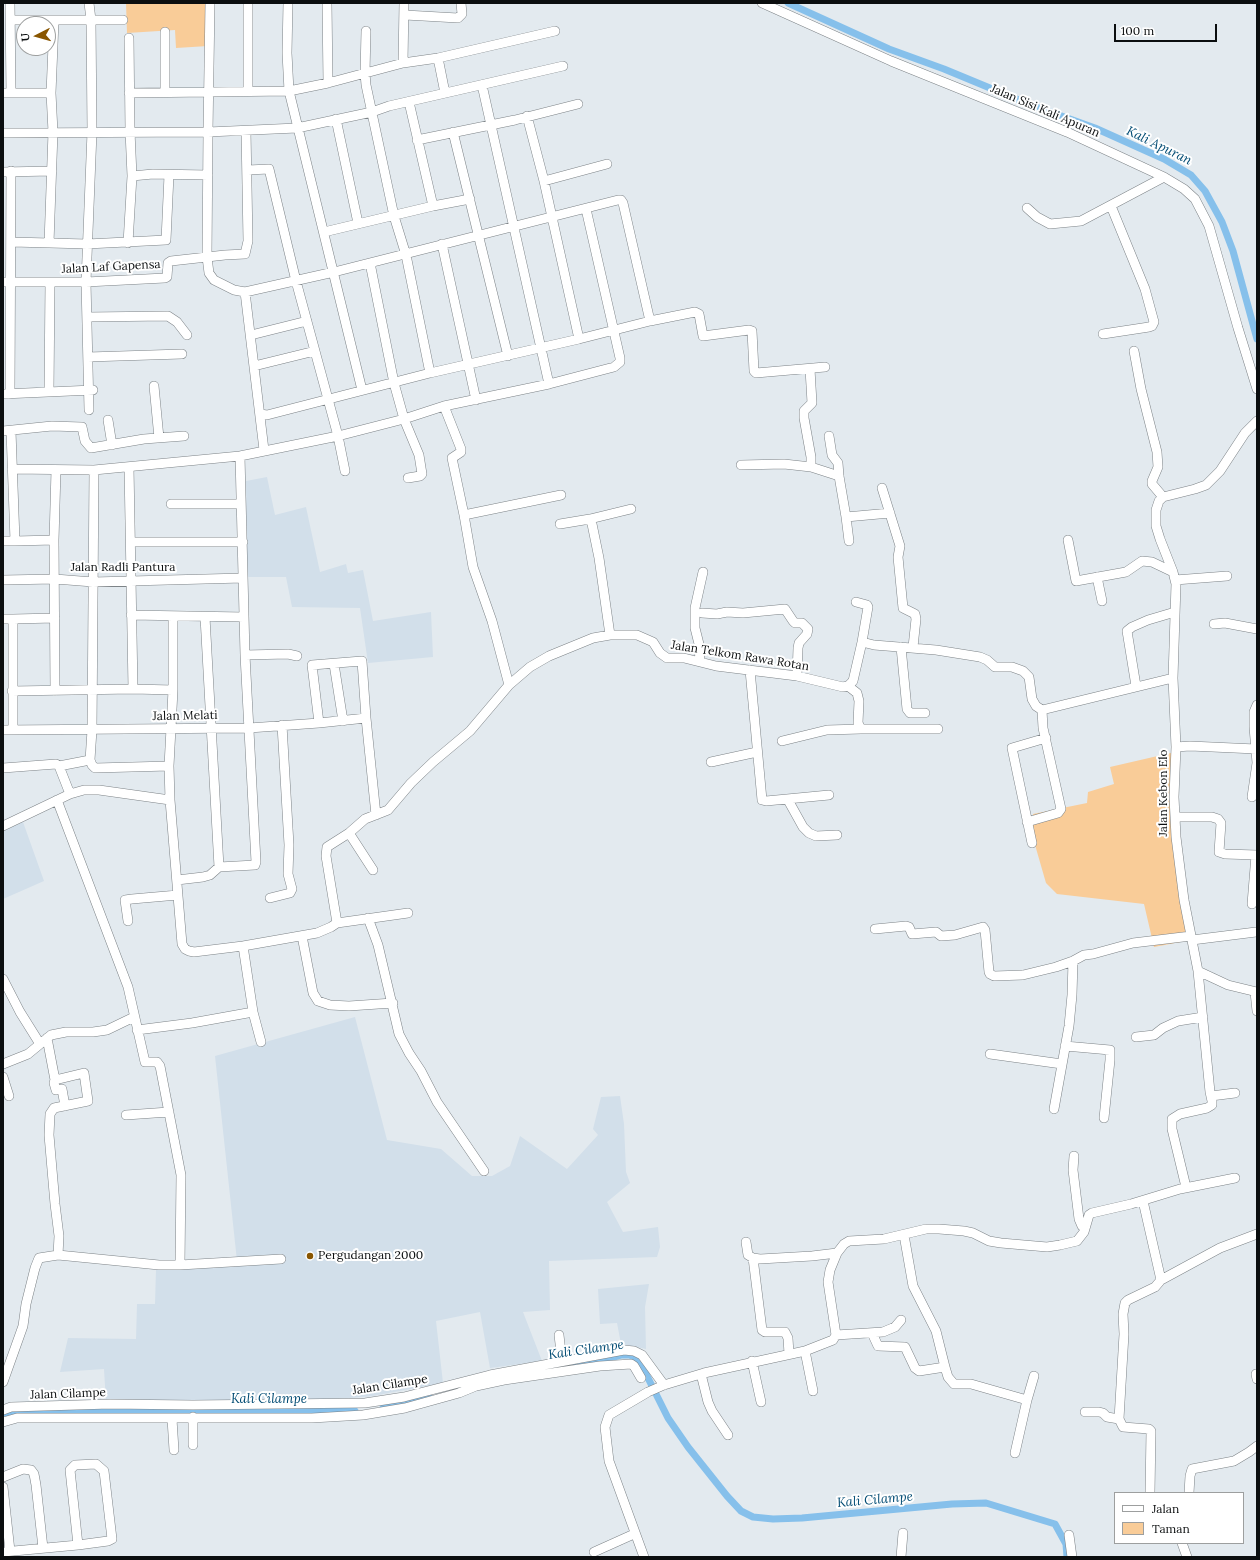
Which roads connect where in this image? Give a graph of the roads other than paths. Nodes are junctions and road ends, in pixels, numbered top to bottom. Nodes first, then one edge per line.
1 (10, 3) edge
2 (89, 3) edge
3 (210, 3) edge
4 (248, 3) edge
5 (288, 3) edge
6 (327, 3) edge
7 (404, 3) edge
8 (461, 3) edge
9 (762, 3) edge
10 (405, 16) junction
11 (11, 20) junction
12 (16, 20) edge
13 (91, 20) junction
14 (123, 20) dead end
15 (56, 21) edge
16 (366, 31) dead end
17 (554, 31) dead end
18 (165, 32) dead end
19 (129, 38) dead end
20 (53, 56) edge
21 (438, 58) junction
22 (403, 63) junction
23 (563, 66) dead end
24 (365, 73) junction
25 (328, 83) junction
26 (482, 85) junction
27 (248, 90) junction
28 (289, 91) junction
29 (165, 92) junction
30 (209, 92) junction
31 (7, 93) edge
32 (52, 93) junction
33 (129, 93) junction
34 (445, 93) junction
35 (409, 102) junction
36 (578, 104) dead end
37 (372, 112) junction
38 (527, 116) junction
39 (336, 119) junction
40 (491, 125) junction
41 (297, 128) junction
42 (130, 131) junction
43 (246, 131) junction
44 (53, 132) junction
45 (92, 132) junction
46 (208, 132) junction
47 (454, 132) junction
48 (3, 133) edge
49 (417, 140) junction
50 (607, 164) dead end
51 (248, 170) junction
52 (7, 171) edge
53 (52, 171) junction
54 (169, 175) junction
55 (208, 175) junction
56 (132, 176) junction
57 (1164, 177) junction
58 (544, 181) junction
59 (470, 199) junction
60 (433, 206) junction
61 (1110, 206) junction
62 (1027, 208) dead end
63 (586, 209) junction
64 (394, 216) junction
65 (552, 217) junction
66 (358, 223) junction
67 (514, 226) junction
68 (324, 232) junction
69 (478, 235) junction
70 (12, 242) junction
71 (49, 243) junction
72 (128, 243) junction
73 (87, 244) junction
74 (442, 244) junction
75 (406, 255) junction
76 (207, 257) junction
77 (370, 263) junction
78 (334, 272) junction
79 (296, 281) junction
80 (7, 282) edge
81 (50, 282) junction
82 (86, 282) junction
83 (245, 292) junction
84 (87, 317) junction
85 (307, 321) junction
86 (650, 321) junction
87 (614, 330) junction
88 (1103, 334) dead end
89 (187, 335) dead end
90 (251, 335) junction
91 (579, 339) junction
92 (541, 347) junction
93 (315, 351) junction
94 (1134, 351) dead end
95 (182, 354) dead end
96 (508, 356) junction
97 (88, 358) junction
98 (468, 364) junction
99 (254, 366) junction
100 (825, 367) dead end
101 (810, 369) junction
102 (430, 373) junction
103 (394, 383) junction
104 (549, 384) junction
105 (154, 386) dead end
106 (91, 390) junction
107 (362, 390) junction
108 (1257, 390) edge
109 (49, 392) junction
110 (6, 394) edge
111 (328, 399) junction
112 (476, 400) junction
113 (444, 406) junction
114 (89, 410) dead end
115 (260, 414) junction
116 (404, 419) junction
117 (108, 420) dead end
118 (1257, 421) edge
119 (7, 431) edge
120 (184, 436) dead end
121 (338, 436) junction
122 (829, 436) dead end
123 (159, 438) junction
124 (112, 445) junction
125 (264, 450) junction
126 (240, 456) junction
127 (741, 466) dead end
128 (129, 467) junction
129 (811, 467) junction
130 (12, 469) junction
131 (56, 470) junction
132 (94, 470) junction
133 (345, 471) dead end
134 (839, 476) junction
135 (408, 478) dead end
136 (882, 488) dead end
137 (561, 495) dead end
138 (1163, 497) junction
139 (171, 504) dead end
140 (241, 504) junction
141 (631, 509) dead end
142 (890, 513) junction
143 (464, 515) junction
144 (846, 517) junction
145 (590, 520) junction
146 (560, 524) dead end
147 (54, 540) junction
148 (1068, 540) dead end
149 (3, 541) edge
150 (15, 541) junction
151 (849, 541) dead end
152 (131, 542) junction
153 (243, 542) junction
154 (703, 572) dead end
155 (1174, 576) junction
156 (1227, 576) dead end
157 (243, 578) junction
158 (1098, 578) junction
159 (55, 579) junction
160 (3, 580) edge
161 (131, 580) junction
162 (93, 582) junction
163 (1102, 601) dead end
164 (856, 602) dead end
165 (1175, 612) junction
166 (702, 613) dead end
167 (131, 615) junction
168 (205, 616) junction
169 (173, 617) junction
170 (244, 617) junction
171 (55, 618) junction
172 (3, 619) edge
173 (13, 619) junction
174 (1214, 624) dead end
175 (1257, 629) edge
176 (610, 635) junction
177 (862, 642) junction
178 (901, 647) junction
179 (913, 647) junction
180 (245, 655) junction
181 (297, 656) dead end
182 (700, 662) junction
183 (334, 664) junction
184 (750, 670) junction
185 (797, 676) junction
186 (1173, 678) junction
187 (509, 685) junction
188 (848, 686) junction
189 (1136, 686) junction
190 (133, 689) junction
191 (172, 690) junction
192 (12, 691) junction
193 (55, 691) junction
194 (92, 691) junction
195 (1257, 705) edge
196 (1042, 710) junction
197 (924, 713) dead end
198 (366, 718) junction
199 (342, 721) junction
200 (319, 723) junction
201 (282, 725) junction
202 (210, 728) junction
203 (249, 728) junction
204 (13, 729) junction
205 (171, 729) junction
206 (861, 729) junction
207 (938, 729) dead end
208 (3, 730) edge
209 (92, 730) junction
210 (1046, 738) junction
211 (782, 741) dead end
212 (1176, 747) junction
213 (1256, 749) junction
214 (757, 752) junction
215 (90, 760) junction
216 (711, 762) dead end
217 (59, 766) junction
218 (169, 766) junction
219 (3, 768) edge
220 (70, 794) junction
221 (828, 795) dead end
222 (1252, 798) dead end
223 (57, 800) junction
224 (170, 800) junction
225 (788, 800) junction
226 (376, 815) junction
227 (1175, 816) junction
228 (1027, 822) junction
229 (3, 826) edge
230 (349, 833) junction
231 (838, 835) dead end
232 (1032, 843) dead end
233 (1256, 855) edge
234 (219, 867) junction
235 (373, 870) dead end
236 (177, 880) junction
237 (178, 895) junction
238 (270, 898) dead end
239 (1252, 904) dead end
240 (408, 913) dead end
241 (368, 918) junction
242 (128, 921) dead end
243 (337, 923) junction
244 (875, 929) dead end
245 (1256, 932) edge
246 (302, 936) junction
247 (1192, 938) junction
248 (243, 946) junction
249 (1073, 961) junction
250 (1198, 971) junction
251 (3, 979) edge
252 (1256, 992) edge
253 (393, 1003) junction
254 (1257, 1011) edge
255 (253, 1012) junction
256 (134, 1017) junction
257 (1203, 1017) junction
258 (137, 1030) junction
259 (1136, 1037) dead end
260 (44, 1041) junction
261 (261, 1042) dead end
262 (1065, 1046) junction
263 (990, 1054) dead end
264 (3, 1064) edge
265 (1062, 1064) junction
266 (3, 1077) edge
267 (56, 1080) junction
268 (1236, 1093) dead end
269 (9, 1096) dead end
270 (1210, 1096) junction
271 (65, 1106) junction
272 (1054, 1109) dead end
273 (169, 1112) junction
274 (126, 1114) dead end
275 (1104, 1118) dead end
276 (1074, 1156) dead end
277 (484, 1171) dead end
278 (1235, 1178) dead end
279 (1186, 1188) junction
280 (1143, 1201) junction
281 (1085, 1228) junction
282 (1257, 1234) edge
283 (904, 1235) junction
284 (746, 1242) dead end
285 (837, 1253) junction
286 (58, 1255) junction
287 (753, 1258) junction
288 (281, 1259) dead end
289 (180, 1265) junction
290 (1161, 1280) junction
291 (902, 1320) dead end
292 (872, 1333) junction
293 (559, 1335) dead end
294 (836, 1335) junction
295 (805, 1351) junction
296 (789, 1354) junction
297 (562, 1361) junction
298 (752, 1362) junction
299 (945, 1367) junction
300 (701, 1374) junction
301 (1034, 1376) dead end
302 (641, 1378) dead end
303 (490, 1379) junction
304 (3, 1382) edge
305 (662, 1386) junction
306 (457, 1388) junction
307 (813, 1391) dead end
308 (1027, 1400) junction
309 (761, 1402) dead end
310 (3, 1410) edge
311 (1085, 1412) dead end
312 (193, 1417) junction
313 (172, 1419) junction
314 (1119, 1419) junction
315 (3, 1422) edge
316 (728, 1435) dead end
317 (193, 1445) dead end
318 (1257, 1446) edge
319 (174, 1450) dead end
320 (1015, 1453) dead end
321 (3, 1477) edge
322 (3, 1486) edge
323 (1150, 1492) edge
324 (1189, 1492) edge
325 (903, 1533) dead end
326 (634, 1534) junction
327 (1069, 1535) dead end
328 (78, 1544) junction
329 (1182, 1544) edge
330 (43, 1548) junction
331 (7, 1551) edge
332 (594, 1552) dead end
333 (29, 1553) edge
334 (644, 1557) edge
335 (901, 1557) edge
336 (1072, 1557) edge
337 (1187, 1557) edge

1 - 11 street
2 - 13 street
3 - 30 street
4 - 27 street
5 - 28 street
6 - 25 street
7 - 10 street
8 - 10 street
9 - 57 street, Jalan Sisi Kali Apuran
10 - 22 street
11 - 12 street
11 - 31 street
13 - 14 street
13 - 15 street
13 - 45 street
16 - 24 street
17 - 21 street
18 - 29 street
19 - 33 street
20 - 32 street
21 - 22 street
21 - 34 street
22 - 24 street
23 - 26 street
24 - 25 street
24 - 37 street
25 - 28 street
26 - 34 street
26 - 40 street
27 - 28 street
27 - 30 street
28 - 41 street
29 - 30 street
29 - 33 street
30 - 46 street
31 - 32 street
32 - 44 street
33 - 42 street
34 - 35 street
35 - 37 street
35 - 49 street
36 - 38 street
37 - 39 street
37 - 64 street
38 - 40 street
38 - 58 street
39 - 41 street
39 - 66 street
40 - 47 street
40 - 67 street
41 - 43 street
41 - 68 street
42 - 45 street
42 - 46 street
42 - 56 street
43 - 46 street
43 - 51 street
44 - 45 street
44 - 48 street
44 - 53 street
45 - 73 street
46 - 55 street
47 - 49 street
47 - 59 street
49 - 60 street
50 - 58 street
51 - 76 street
51 - 79 street
52 - 53 street
52 - 70 street
53 - 71 street
54 - 55 street
54 - 56 street
54 - 72 street
55 - 76 street
56 - 72 street
57 - 61 street
57 - 108 street, Jalan Sisi Kali Apuran
58 - 65 street
59 - 60 street
59 - 69 street
60 - 64 street
61 - 62 street
61 - 88 street
63 - 65 street
63 - 86 street
63 - 87 street
64 - 66 street
64 - 75 street
65 - 67 street
65 - 91 street
66 - 68 street
67 - 69 street
67 - 92 street
68 - 78 street
69 - 74 street
69 - 96 street
70 - 71 street
70 - 80 street
71 - 73 street
72 - 73 street
73 - 82 street
74 - 75 street
74 - 98 street
75 - 77 street
75 - 102 street
76 - 82 street, Jalan Laf Gapensa
76 - 83 street
77 - 78 street
77 - 103 street
78 - 79 street
78 - 107 street
79 - 83 street
79 - 85 street
80 - 81 street, Jalan Laf Gapensa
80 - 110 street
81 - 82 street, Jalan Laf Gapensa
81 - 109 street
82 - 84 street
83 - 90 street
84 - 89 street
84 - 97 street
85 - 90 street
85 - 93 street
86 - 87 street
86 - 101 street
87 - 91 street
87 - 104 street
90 - 99 street
91 - 92 street
92 - 96 street
92 - 104 street
93 - 99 street
93 - 111 street
94 - 138 street
95 - 97 street
96 - 98 street
97 - 106 street
98 - 102 street
98 - 112 street
99 - 115 street
100 - 101 street
101 - 129 street
102 - 103 street
103 - 107 street
103 - 116 street
104 - 112 street
105 - 123 street
106 - 109 street
106 - 114 street
107 - 111 street
109 - 110 street
111 - 115 street
111 - 121 street
112 - 113 street
113 - 116 street
113 - 143 street
115 - 125 street
116 - 121 street
116 - 135 street
117 - 124 street
118 - 138 street
119 - 124 street
119 - 130 street
120 - 123 street
121 - 125 street
121 - 133 street
122 - 134 street
123 - 124 street
125 - 126 street
126 - 128 street
126 - 140 street
127 - 129 street
128 - 132 street
128 - 152 street
129 - 134 street
130 - 131 street
130 - 150 street
131 - 132 street
131 - 147 street
132 - 162 street
134 - 144 street
136 - 142 street
137 - 143 street
138 - 155 street, Jalan Kebon Elo
139 - 140 street
140 - 153 street
141 - 145 street
142 - 144 street
142 - 179 street
143 - 187 street
144 - 151 street
145 - 146 street
145 - 176 street
147 - 150 street
147 - 159 street
148 - 158 street
149 - 150 street
152 - 153 street
152 - 161 street
153 - 157 street
154 - 182 street
155 - 156 street
155 - 158 street
155 - 165 street, Jalan Kebon Elo
157 - 161 street, Jalan Radli Pantura
157 - 170 street
158 - 163 street
159 - 160 street, Jalan Radli Pantura
159 - 162 street, Jalan Radli Pantura
159 - 171 street
161 - 162 street, Jalan Radli Pantura
161 - 167 street
162 - 194 street
164 - 177 street
165 - 186 street, Jalan Kebon Elo
165 - 189 street
166 - 185 street
167 - 169 street
167 - 190 street
168 - 169 street
168 - 170 street
168 - 202 street
169 - 191 street
170 - 180 street
171 - 173 street
171 - 193 street
172 - 173 street
173 - 192 street
174 - 175 street
176 - 182 street, Jalan Telkom Rawa Rotan
176 - 187 street, Jalan Telkom Rawa Rotan
177 - 178 street
177 - 188 street
178 - 179 street
178 - 197 street
179 - 196 street
180 - 181 street
180 - 203 street
182 - 184 street, Jalan Telkom Rawa Rotan
183 - 198 street
183 - 199 street
183 - 200 street
184 - 185 street, Jalan Telkom Rawa Rotan
184 - 214 street
185 - 188 street, Jalan Telkom Rawa Rotan
186 - 189 street
186 - 212 street, Jalan Kebon Elo
187 - 226 street, Jalan Telkom Rawa Rotan
188 - 206 street
189 - 196 street
190 - 191 street
190 - 194 street
191 - 205 street
192 - 193 street
192 - 204 street
193 - 194 street
194 - 209 street
195 - 213 street
196 - 210 street
198 - 199 street, Jalan Melati
198 - 226 street
199 - 200 street, Jalan Melati
200 - 201 street, Jalan Melati
201 - 203 street, Jalan Melati
201 - 238 street
202 - 203 street, Jalan Melati
202 - 205 street, Jalan Melati
202 - 234 street
203 - 234 street
204 - 208 street, Jalan Melati
204 - 209 street, Jalan Melati
205 - 209 street, Jalan Melati
205 - 218 street
206 - 207 street
206 - 211 street
209 - 215 street
210 - 228 street
210 - 228 street
212 - 213 street
212 - 227 street, Jalan Kebon Elo
213 - 222 street
214 - 216 street
214 - 225 street
215 - 217 street
215 - 218 street
217 - 219 street
217 - 220 street
218 - 224 street
220 - 223 street
220 - 224 street
221 - 225 street
223 - 229 street
223 - 256 street
224 - 236 street
225 - 231 street
226 - 230 street, Jalan Telkom Rawa Rotan
227 - 233 street
227 - 247 street, Jalan Kebon Elo
228 - 232 street
230 - 235 street
230 - 243 street, Jalan Telkom Rawa Rotan
233 - 239 street
234 - 236 street
236 - 237 street
237 - 242 street
237 - 248 street
240 - 241 street
241 - 243 street
241 - 253 street
243 - 246 street
244 - 249 street
245 - 247 street
246 - 248 street
246 - 253 street
247 - 249 street
247 - 250 street, Jalan Kebon Elo
248 - 255 street
249 - 262 street
250 - 252 street
250 - 257 street, Jalan Kebon Elo
251 - 260 street
252 - 254 street
253 - 277 street
255 - 258 street
255 - 261 street
256 - 258 street
256 - 260 street
257 - 259 street
257 - 270 street, Jalan Kebon Elo
258 - 273 street
260 - 264 street
260 - 267 street
262 - 265 street
262 - 275 street
263 - 265 street
265 - 272 street
266 - 269 street
267 - 271 street
267 - 271 street
268 - 270 street
270 - 279 street
271 - 286 street
273 - 274 street
273 - 289 street
276 - 281 street
278 - 279 street
279 - 280 street
280 - 281 street
280 - 290 street
281 - 283 street
282 - 290 street
283 - 285 street
283 - 299 street
284 - 287 street
285 - 287 street
285 - 294 street
286 - 289 street
286 - 304 street
287 - 296 street
288 - 289 street
290 - 314 street
291 - 292 street
292 - 294 street
292 - 299 street
293 - 297 street
294 - 295 street
295 - 296 street
295 - 307 street
296 - 298 street
297 - 303 street, Jalan Cilampe
297 - 305 street, Jalan Cilampe
298 - 300 street
298 - 309 street
299 - 308 street
300 - 305 street
300 - 316 street
301 - 308 street
302 - 303 street
303 - 306 street, Jalan Cilampe
305 - 326 street
306 - 310 street, Jalan Cilampe
306 - 312 street
308 - 320 street
311 - 314 street
312 - 313 street
312 - 317 street
313 - 315 street
313 - 319 street
314 - 323 street
318 - 324 street
321 - 330 street
322 - 331 street
325 - 335 street
326 - 332 street
326 - 334 street
327 - 336 street
328 - 328 street
328 - 330 street
329 - 337 street
330 - 333 street
331 - 333 street

